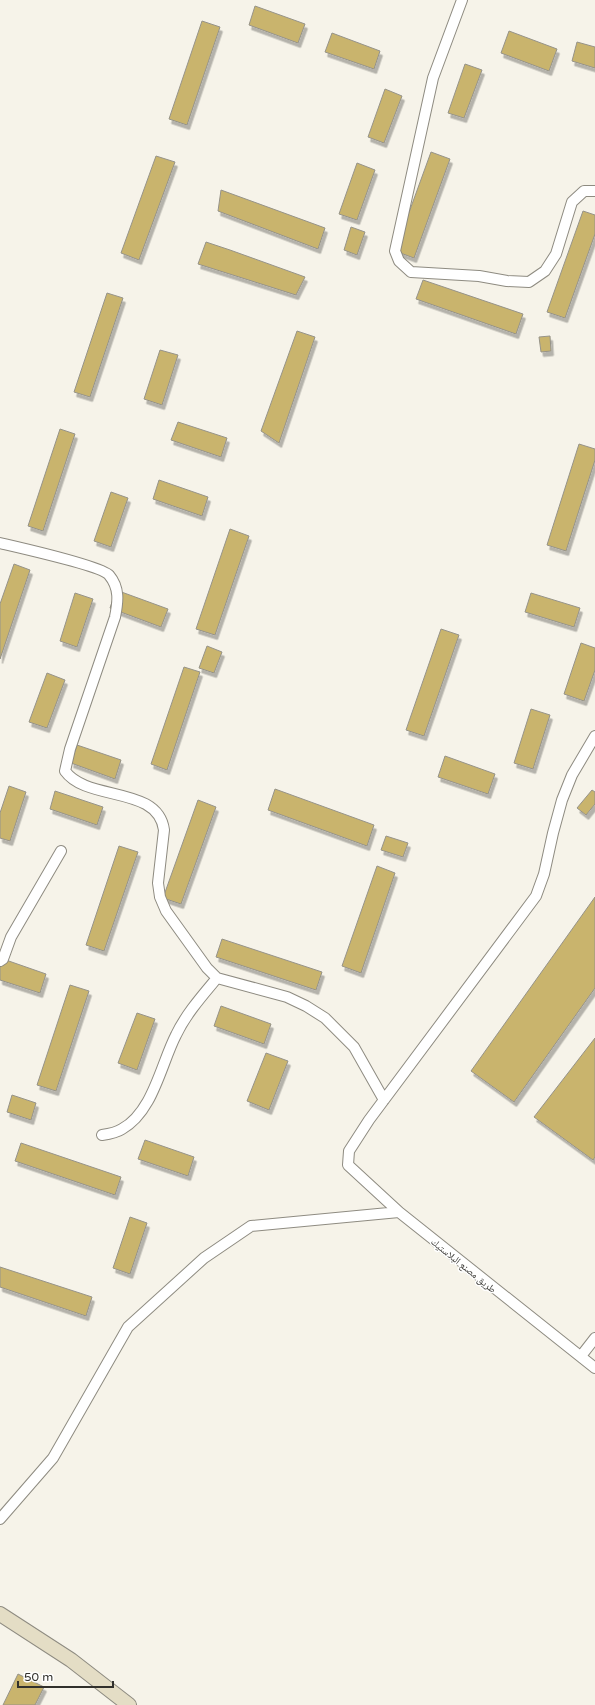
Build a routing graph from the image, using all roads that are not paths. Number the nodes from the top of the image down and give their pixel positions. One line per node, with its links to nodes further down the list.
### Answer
1 (462, 0): 2 (street)
2 (595, 191)
3 (0, 543): 7 (street)
4 (595, 736): 8 (street)
5 (61, 851): 6 (street)
6 (0, 961)
7 (217, 978): 8 (street); 9 (street)
8 (384, 1100): 10 (street, طريق مصنع البلاستيك)
9 (102, 1135)
10 (398, 1212): 12 (street, طريق مصنع البلاستيك); 14 (street)
11 (595, 1338): 12 (street)
12 (581, 1356): 13 (street, طريق مصنع البلاستيك)
13 (595, 1368)
14 (0, 1519)
15 (0, 1614): 16 (street)
16 (129, 1705)

